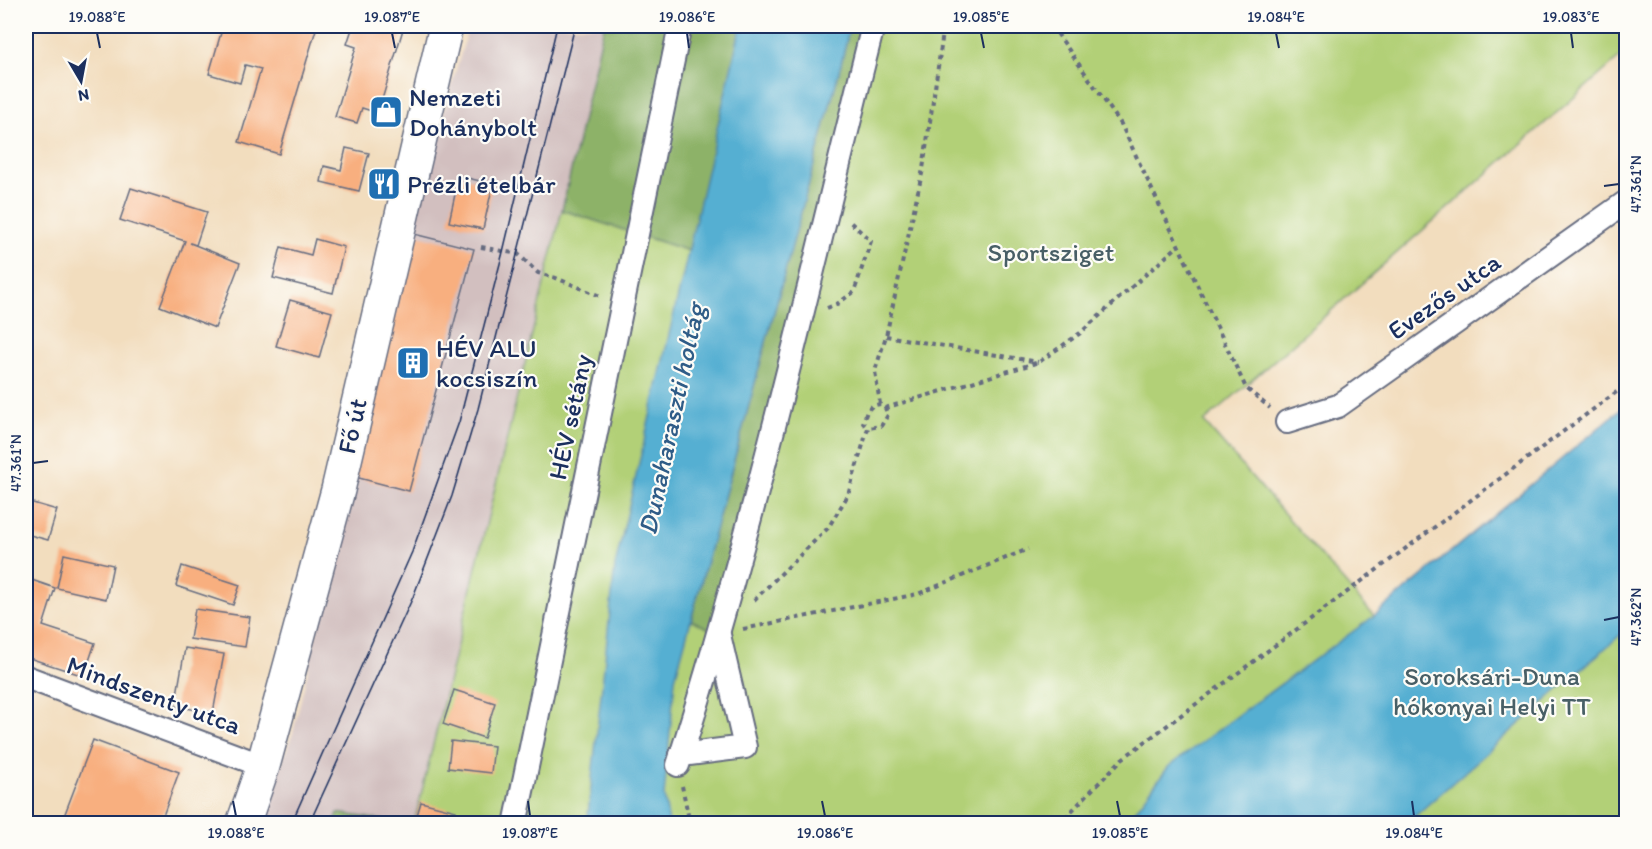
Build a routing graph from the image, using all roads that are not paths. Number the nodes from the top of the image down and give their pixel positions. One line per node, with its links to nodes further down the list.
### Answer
1 (446, 26): 8 (main road, Fő út)
2 (680, 26): 9 (street, HÉV sétány)
3 (873, 26): 6 (street)
4 (1626, 202): 5 (street, Evezős utca)
5 (1287, 422)
6 (718, 633): 6 (street)
7 (26, 677): 8 (street, Mindszenty utca)
8 (263, 766): 10 (main road, Fő út)
9 (516, 820)
10 (243, 824)

